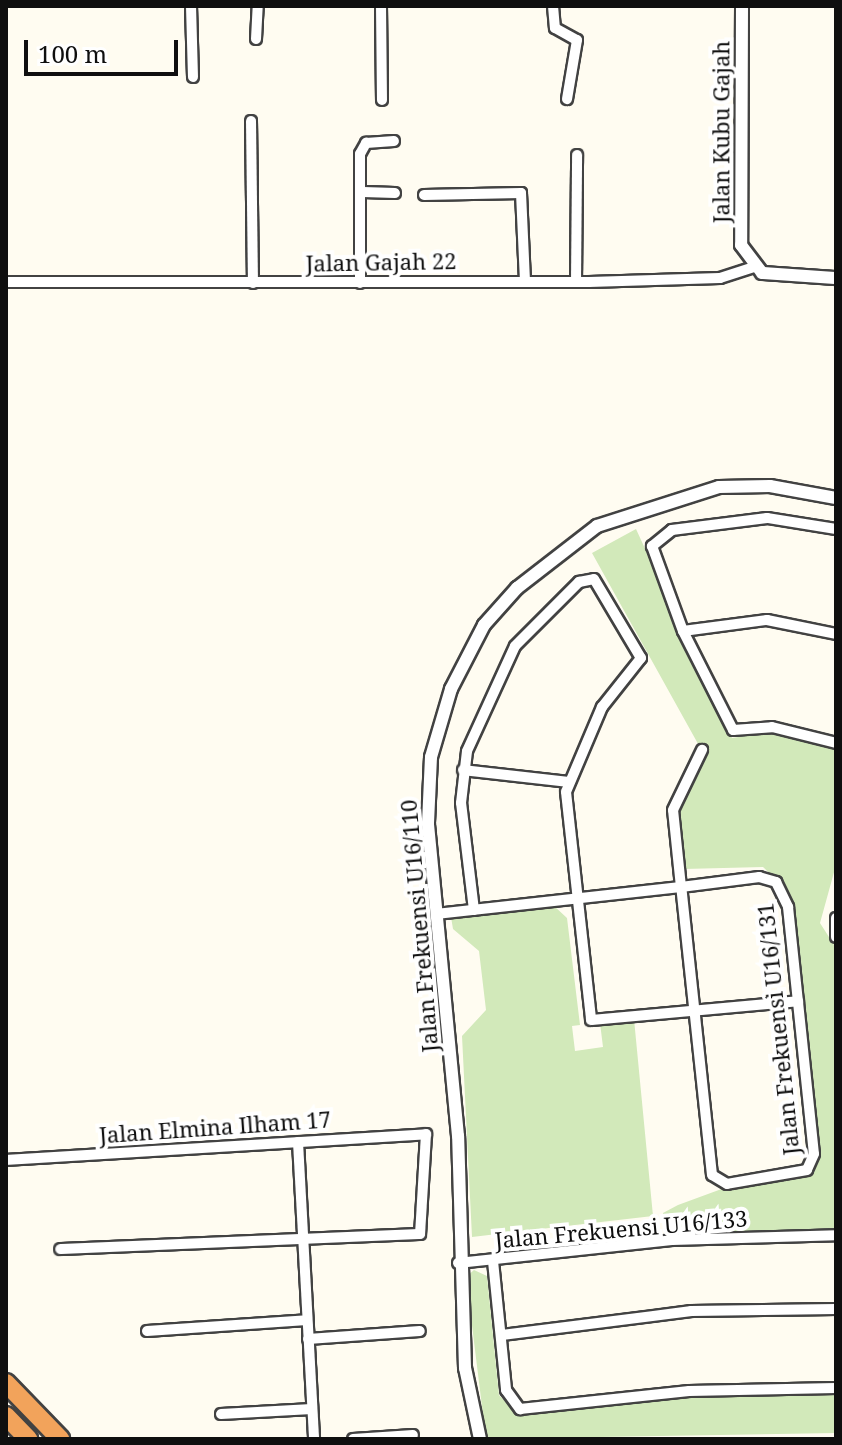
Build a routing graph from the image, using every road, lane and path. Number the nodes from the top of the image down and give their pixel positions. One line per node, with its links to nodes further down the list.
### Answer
1 (191, 6): 7 (street)
2 (258, 6): 6 (street)
3 (381, 6): 9 (street)
4 (553, 6): 8 (street)
5 (742, 6): 16 (street, Jalan Kubu Gajah)
6 (256, 39)
7 (193, 77)
8 (567, 99)
9 (382, 100)
10 (251, 121): 21 (street)
11 (394, 141): 13 (street)
12 (577, 155): 20 (street)
13 (363, 192): 14 (street); 22 (street)
14 (395, 193)
15 (424, 195): 18 (street)
16 (753, 267): 17 (street); 20 (street, Jalan Gajah 22)
17 (836, 278)
18 (525, 281): 20 (street, Jalan Gajah 22); 22 (street, Jalan Gajah 22)
19 (6, 282): 21 (street, Jalan Gajah 22)
20 (576, 282)
21 (253, 283): 22 (street, Jalan Gajah 22)
22 (360, 283)
23 (836, 498): 34 (street, Jalan Frekuensi U16/110)
24 (836, 529): 25 (street)
25 (683, 631): 26 (street); 27 (street)
26 (836, 634)
27 (836, 743)
28 (702, 750): 31 (street)
29 (463, 770): 30 (street); 30 (street); 33 (street)
30 (568, 782): 32 (street)
31 (681, 887): 32 (street, Jalan Frekuensi U16/131); 37 (street, Jalan Frekuensi U16/131); 38 (street, Jalan Frekuensi U16/131)
32 (576, 899): 33 (street, Jalan Frekuensi U16/131); 38 (street)
33 (474, 910): 34 (street, Jalan Frekuensi U16/131)
34 (436, 914): 45 (street, Jalan Frekuensi U16/110)
35 (836, 918): 36 (street)
36 (836, 937)
37 (798, 1001): 38 (street); 38 (street, Jalan Frekuensi U16/131)
38 (694, 1013)
39 (298, 1142): 40 (street, Jalan Elmina Ilham 17); 42 (street); 42 (street, Jalan Elmina Ilham 17)
40 (6, 1160)
41 (836, 1235): 44 (street, Jalan Frekuensi U16/133)
42 (303, 1237): 43 (street); 47 (street)
43 (60, 1249)
44 (493, 1261): 45 (street, Jalan Frekuensi U16/133); 50 (street)
45 (458, 1263): 62 (street, Jalan Frekuensi U16/110)
46 (836, 1309): 50 (street)
47 (307, 1320): 48 (street); 51 (street)
48 (147, 1331)
49 (420, 1331): 51 (street)
50 (502, 1335): 53 (street)
51 (308, 1339): 54 (street)
52 (6, 1383): 59 (highway)
53 (836, 1388)
54 (312, 1409): 55 (street); 60 (street)
55 (221, 1414)
56 (6, 1416): 58 (highway)
57 (413, 1435): 61 (street)
58 (28, 1439)
59 (60, 1439)
60 (314, 1439)
61 (353, 1439)
62 (480, 1439)

